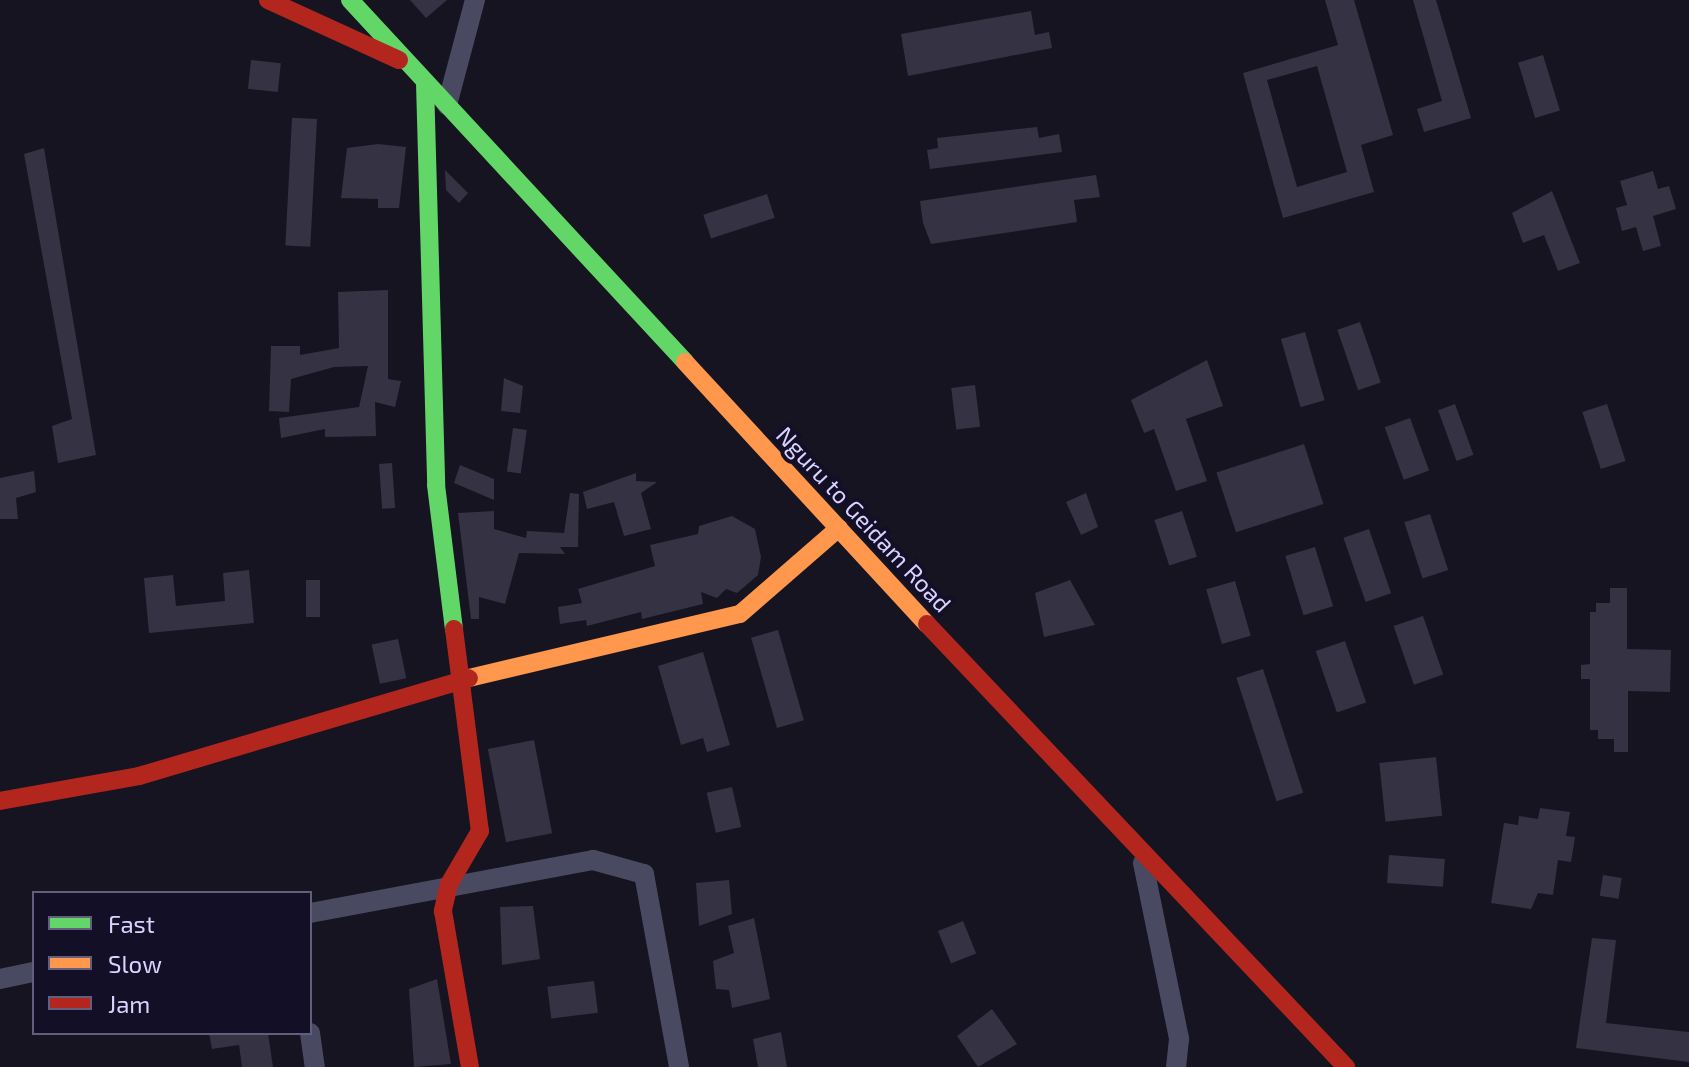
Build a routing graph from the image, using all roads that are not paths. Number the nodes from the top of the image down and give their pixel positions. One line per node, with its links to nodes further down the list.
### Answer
1 (268, 0): 4 (street)
2 (350, 0): 4 (street, Nguru to Geidam Road)
3 (475, 0): 6 (street)
4 (399, 60): 5 (street, Nguru to Geidam Road)
5 (425, 83): 6 (street, Nguru to Geidam Road); 8 (street)
6 (447, 105): 7 (street, Nguru to Geidam Road)
7 (462, 121): 8 (street); 9 (street, Nguru to Geidam Road)
8 (429, 156): 10 (street)
9 (839, 528): 10 (street); 12 (street, Nguru to Geidam Road)
10 (462, 680): 11 (street); 13 (street)
11 (0, 801)
12 (1141, 856): 21 (street); 22 (street, Nguru to Geidam Road)
13 (449, 884): 14 (street); 19 (street); 20 (street)
14 (312, 913)
15 (32, 972): 16 (street)
16 (0, 979)
17 (310, 1035): 18 (street)
18 (315, 1067)
19 (470, 1067)
20 (679, 1067)
21 (1176, 1067)
22 (1346, 1067)

